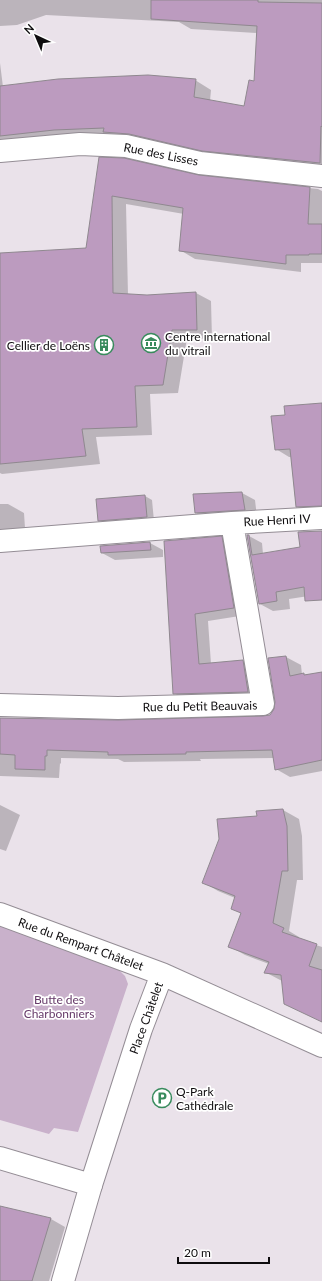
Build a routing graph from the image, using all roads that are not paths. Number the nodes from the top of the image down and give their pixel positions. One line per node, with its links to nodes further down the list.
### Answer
1 (0, 151): 2 (street, Rue des Lisses)
2 (322, 176)
3 (322, 518): 4 (street, Rue Henri IV)
4 (232, 522): 5 (street, Rue Henri IV); 6 (street, Rue du Petit Beauvais)
5 (0, 541)
6 (0, 705)
7 (0, 914): 8 (street, Rue du Rempart Châtelet)
8 (162, 974): 9 (street, Place Châtelet); 11 (street, Place Châtelet)
9 (322, 1046)
10 (0, 1158): 11 (street)
11 (91, 1184): 12 (street, Place Châtelet)
12 (63, 1281)

